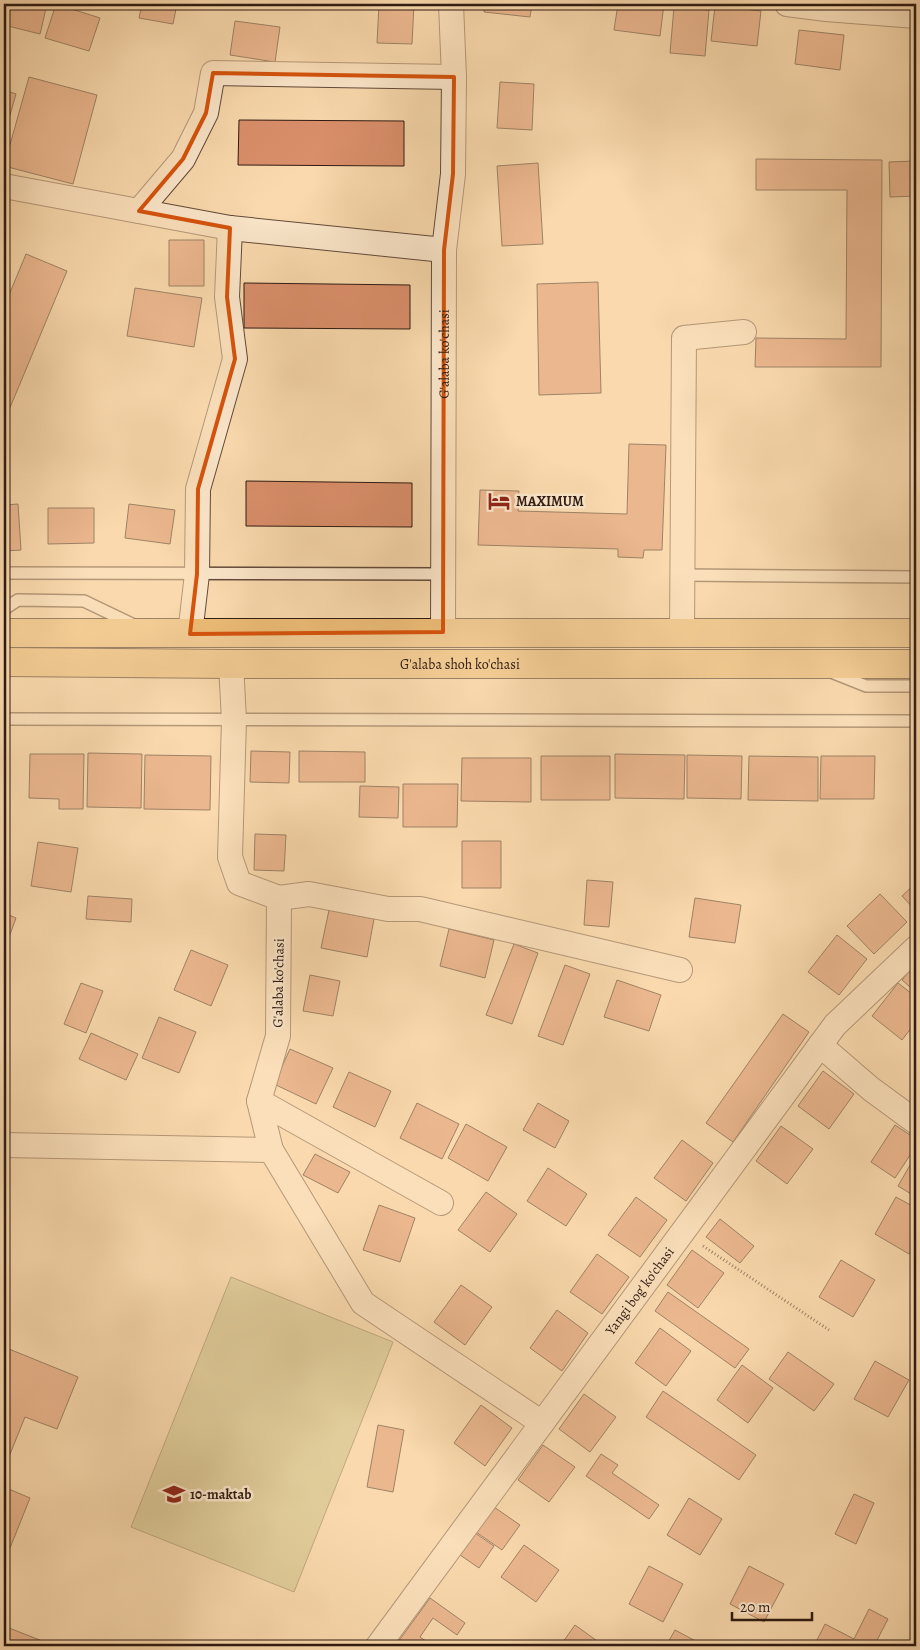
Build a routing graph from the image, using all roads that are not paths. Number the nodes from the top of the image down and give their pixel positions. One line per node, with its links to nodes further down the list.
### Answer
1 (451, 4): 4 (street, G'alaba ko'chasi)
2 (787, 4): 3 (street)
3 (916, 16)
4 (454, 77): 6 (street); 8 (street, G'alaba ko'chasi)
5 (4, 186): 6 (street)
6 (139, 211): 7 (street)
7 (230, 228): 8 (street); 11 (street)
8 (444, 250): 12 (street, G'alaba ko'chasi)
9 (744, 332): 13 (street)
10 (4, 573): 11 (lane)
11 (198, 574): 12 (lane); 21 (street)
12 (443, 574): 16 (street, G'alaba ko'chasi)
13 (682, 575): 14 (lane); 17 (street)
14 (916, 577)
15 (4, 609): 20 (lane)
16 (443, 632): 17 (main road); 21 (main road)
17 (682, 632): 19 (main road)
18 (4, 633): 20 (main road)
19 (916, 633)
20 (153, 634): 21 (main road)
21 (190, 634)
22 (4, 662): 23 (main road, G'alaba shoh ko'chasi)
23 (232, 664): 24 (main road, G'alaba shoh ko'chasi); 28 (street)
24 (808, 664): 25 (main road, G'alaba shoh ko'chasi); 26 (lane)
25 (916, 664)
26 (916, 686)
27 (4, 719): 28 (lane)
28 (234, 720): 29 (lane); 30 (street)
29 (916, 721)
30 (279, 898): 32 (street); 34 (street, G'alaba ko'chasi)
31 (916, 948): 33 (street, Yangi bog' ko'chasi)
32 (680, 970)
33 (820, 1045): 35 (street); 39 (street, Yangi bog' ko'chasi)
34 (259, 1101): 37 (street); 38 (street)
35 (916, 1122)
36 (4, 1145): 37 (street)
37 (271, 1150): 39 (street)
38 (441, 1203)
39 (542, 1423): 40 (street, Yangi bog' ko'chasi)
40 (378, 1646)

